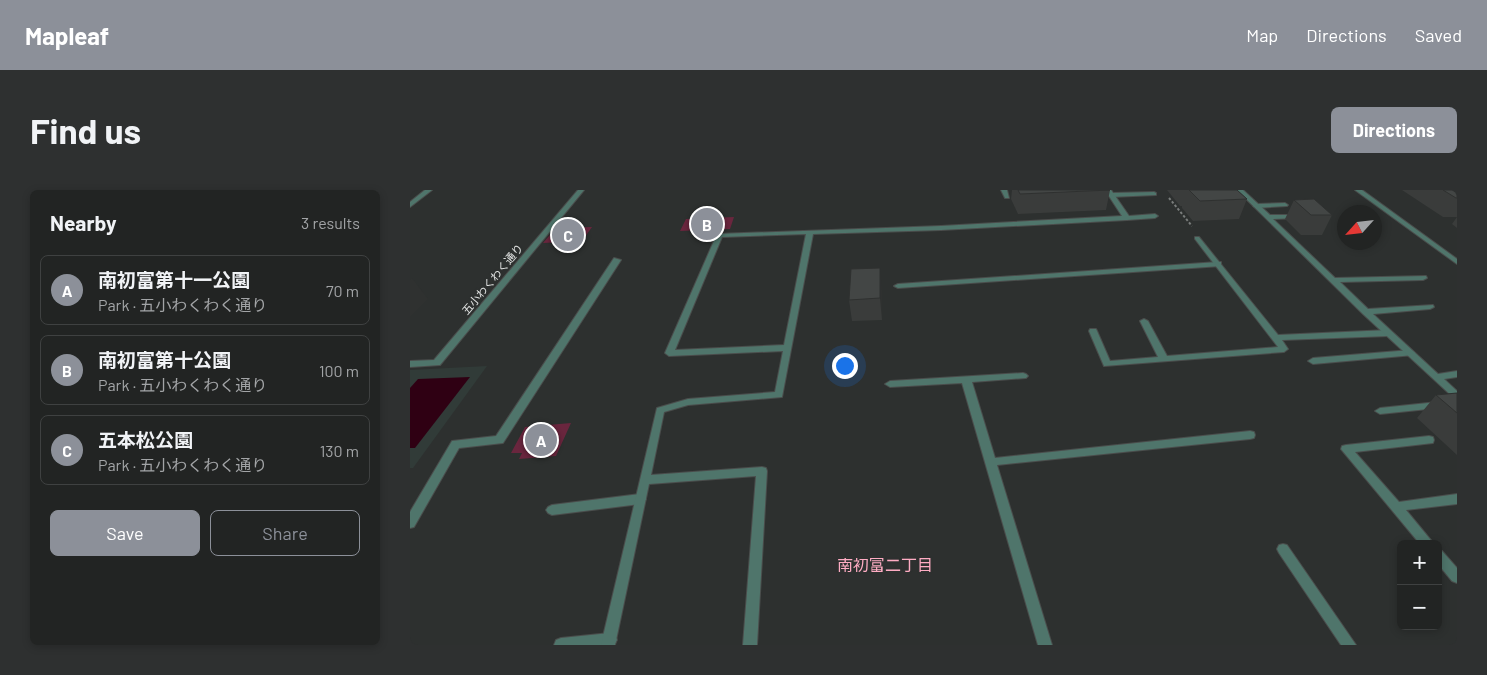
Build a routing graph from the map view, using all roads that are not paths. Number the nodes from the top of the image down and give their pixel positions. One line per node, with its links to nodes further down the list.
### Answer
1 (429, 190): 9 (street)
2 (581, 190): 34 (street, 五小わくわく通り)
3 (1004, 190): 8 (street)
4 (1240, 190): 11 (street)
5 (1358, 190): 19 (street)
6 (1109, 193): 7 (street); 15 (street)
7 (1154, 194)
8 (1007, 197)
9 (410, 205)
10 (1286, 205): 11 (street)
11 (1256, 206): 14 (street)
12 (1155, 216): 15 (street)
13 (1305, 216): 14 (street)
14 (1268, 217): 22 (street)
15 (1126, 218): 16 (street)
16 (810, 232): 30 (street); 30 (street)
17 (1197, 238): 20 (street)
18 (618, 260): 51 (street)
19 (1457, 262)
20 (1218, 264): 23 (street); 29 (street)
21 (1423, 278): 22 (street)
22 (1333, 280): 25 (street)
23 (898, 286)
24 (1430, 307): 25 (street)
25 (1366, 312): 28 (street)
26 (1144, 321): 32 (street)
27 (1093, 330): 32 (street)
28 (1389, 333): 29 (street); 31 (street)
29 (1276, 338): 32 (street)
30 (788, 348): 46 (street)
31 (1411, 353): 33 (street); 37 (street)
32 (1164, 359)
33 (1313, 361)
34 (410, 364)
35 (1457, 374): 37 (street)
36 (1023, 376): 38 (street)
37 (1436, 377): 40 (street)
38 (966, 379): 39 (street); 45 (street)
39 (890, 384)
40 (1457, 396)
41 (1457, 404): 42 (street)
42 (1380, 411)
43 (1250, 435): 45 (street)
44 (1429, 440): 49 (street)
45 (991, 462): 59 (street)
46 (644, 480): 47 (street); 58 (street)
47 (640, 499): 50 (street); 56 (street)
48 (1457, 499): 49 (street)
49 (1396, 506): 52 (street)
50 (552, 510)
51 (410, 522)
52 (1425, 540)
53 (1283, 548): 60 (street)
54 (1442, 560): 55 (street)
55 (1457, 577)
56 (609, 642): 57 (street)
57 (561, 645)
58 (750, 645)
59 (1045, 645)
60 (1349, 645)

